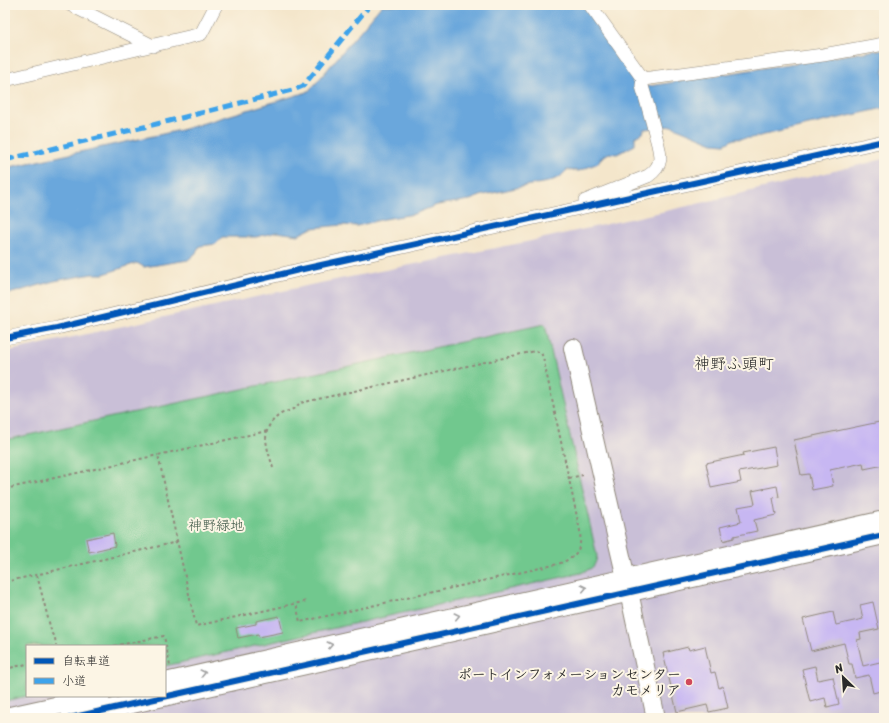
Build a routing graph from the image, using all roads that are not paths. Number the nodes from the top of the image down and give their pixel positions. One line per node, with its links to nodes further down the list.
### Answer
1 (71, 5): 5 (street)
2 (216, 5): 5 (street)
3 (590, 5): 7 (street)
4 (884, 44): 7 (street)
5 (153, 46): 6 (street)
6 (5, 80)
7 (642, 82): 9 (street)
8 (884, 141): 9 (street)
9 (558, 213): 10 (street)
10 (5, 338)
11 (573, 348): 14 (street)
12 (884, 520): 14 (street)
13 (884, 536): 14 (street)
14 (628, 585): 15 (street, one-way to 14); 16 (street); 21 (street)
15 (168, 674)
16 (166, 695)
17 (97, 697): 19 (street)
18 (158, 697): 20 (street)
19 (5, 718)
20 (70, 718)
21 (656, 718)

